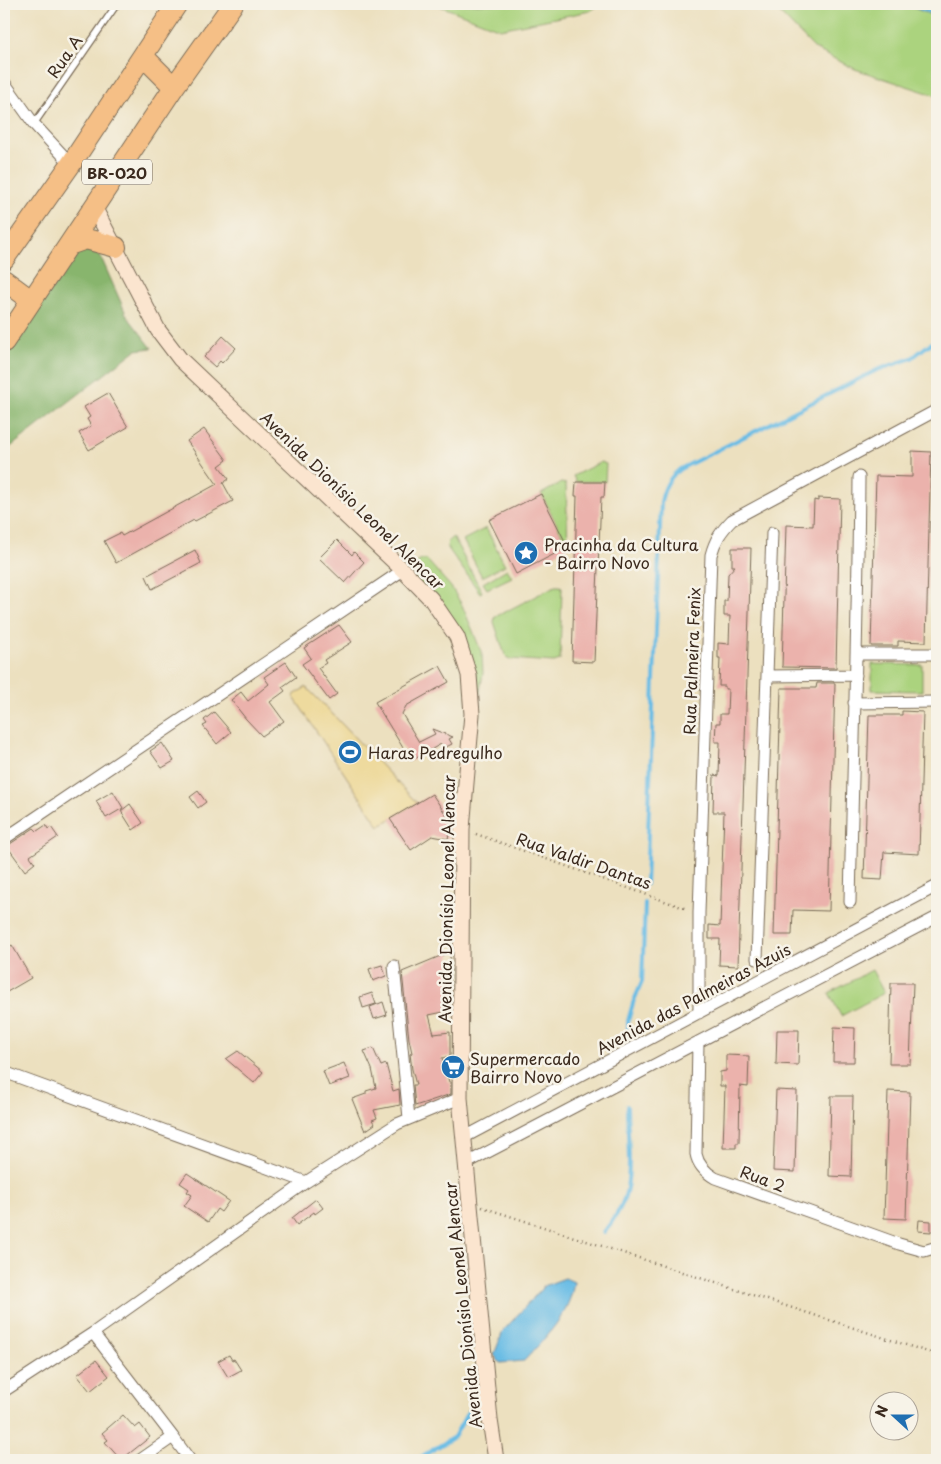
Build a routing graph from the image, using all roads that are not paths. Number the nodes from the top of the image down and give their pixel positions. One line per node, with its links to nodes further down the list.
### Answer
1 (117, 4): 7 (lane, Rua A)
2 (177, 4): 4 (highway, BR-020)
3 (233, 4): 6 (highway, BR-020)
4 (143, 56): 6 (highway); 8 (highway, BR-020)
5 (4, 82): 7 (street)
6 (174, 87): 9 (highway, BR-020)
7 (34, 124): 8 (street)
8 (71, 164): 12 (highway, BR-020)
9 (94, 207): 10 (highway, BR-020); 11 (street, Avenida Dionísio Leonel Alencar)
10 (69, 245): 11 (highway); 14 (highway, BR-020)
11 (116, 247): 19 (street, Avenida Dionísio Leonel Alencar)
12 (4, 259)
13 (4, 280): 14 (highway)
14 (31, 300): 15 (highway, BR-020)
15 (4, 342)
16 (937, 410): 32 (street, Rua Palmeira Fenix)
17 (859, 477): 20 (street)
18 (772, 533): 23 (street)
19 (403, 570): 26 (street); 35 (street, Avenida Dionísio Leonel Alencar)
20 (857, 654): 21 (street); 22 (street)
21 (937, 654)
22 (856, 675): 23 (street); 25 (street)
23 (768, 676): 30 (street)
24 (937, 702): 25 (street)
25 (854, 703): 28 (street)
26 (4, 839)
27 (937, 886): 32 (street, Avenida das Palmeiras Azuis)
28 (850, 902)
29 (937, 918): 33 (street)
30 (757, 960)
31 (394, 966): 36 (street)
32 (699, 1013): 37 (street, Avenida das Palmeiras Azuis)
33 (698, 1042): 38 (street); 40 (street, Rua 2)
34 (4, 1072): 39 (street)
35 (460, 1098): 36 (street); 37 (street, Avenida Dionísio Leonel Alencar)
36 (409, 1118): 39 (street)
37 (463, 1138): 38 (street, Avenida Dionísio Leonel Alencar)
38 (465, 1164): 46 (street, Avenida Dionísio Leonel Alencar)
39 (306, 1182): 41 (street)
40 (937, 1247)
41 (93, 1333): 42 (street); 43 (street)
42 (4, 1391)
43 (173, 1437): 44 (street); 45 (street)
44 (140, 1460)
45 (190, 1460)
46 (496, 1460)

